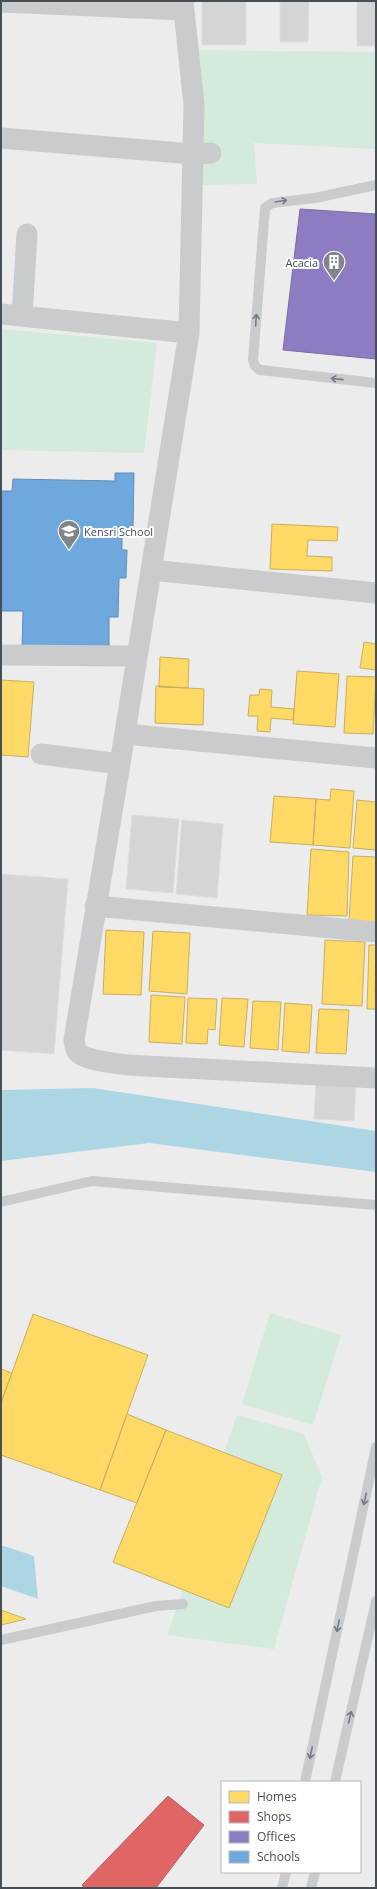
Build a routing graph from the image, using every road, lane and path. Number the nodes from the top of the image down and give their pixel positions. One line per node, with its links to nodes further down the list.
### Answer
1 (1, 2): 2 (street)
2 (183, 5): 4 (street)
3 (1, 138): 4 (street)
4 (202, 153): 9 (street)
5 (376, 185): 10 (lane, one-way to 5)
6 (27, 234): 8 (street)
7 (1, 314): 8 (street)
8 (22, 316): 9 (street)
9 (189, 333): 11 (street)
10 (376, 383)
11 (150, 570): 12 (street); 14 (street)
12 (376, 593)
13 (1, 654): 14 (street)
14 (137, 656): 15 (street)
15 (125, 734): 17 (street); 18 (street)
16 (41, 754): 18 (street)
17 (376, 758)
18 (120, 764): 19 (street)
19 (95, 906): 20 (street); 21 (street)
20 (376, 932)
21 (376, 1078)
22 (1, 1202): 23 (lane)
23 (376, 1205)
24 (376, 1447): 28 (lane, one-way to 28)
25 (376, 1601): 29 (lane, one-way to 25)
26 (183, 1604): 27 (lane)
27 (1, 1640)
28 (305, 1781)
29 (335, 1781)
30 (286, 1873): 32 (lane)
31 (315, 1873): 33 (lane)
32 (282, 1888)
33 (311, 1888)

